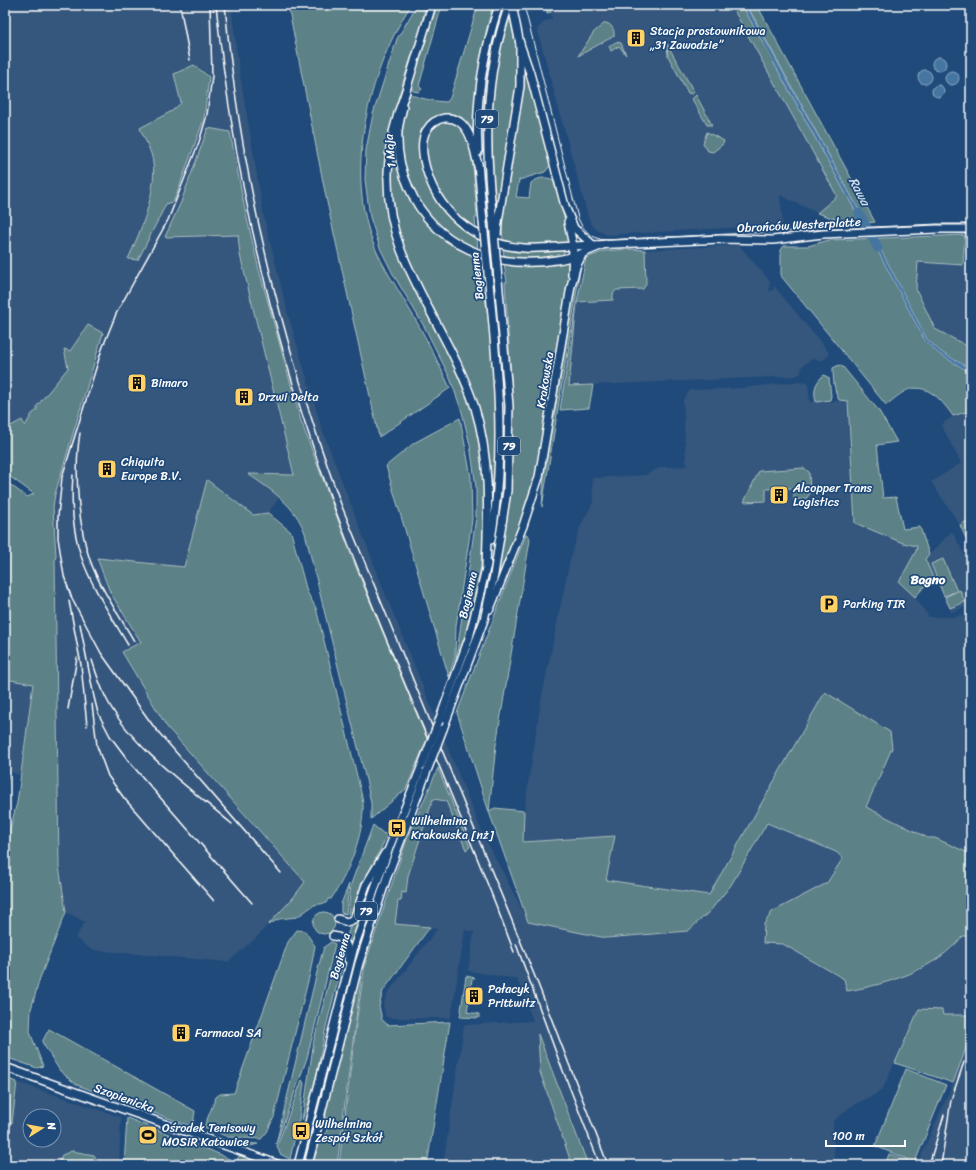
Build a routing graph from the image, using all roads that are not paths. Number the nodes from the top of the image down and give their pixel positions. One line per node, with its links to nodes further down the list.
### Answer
1 (432, 5): 6 (main road, 1 Maja)
2 (499, 5): 7 (main road, Bagienna / 79)
3 (509, 5): 9 (main road, 79)
4 (512, 5): 5 (main road)
5 (520, 44): 8 (main road); 9 (main road)
6 (406, 91): 15 (main road, 1 Maja); 18 (main road)
7 (478, 166): 13 (main road, Obrońców Westerplatte); 18 (main road, Bagienna / 79, bridge)
8 (565, 206): 11 (main road); 13 (main road, Krakowska)
9 (496, 222): 15 (main road, Bagienna, bridge)
10 (971, 230): 12 (main road, Obrońców Westerplatte)
11 (592, 244): 12 (main road, Obrońców Westerplatte); 13 (main road, Obrońców Westerplatte)
12 (605, 244): 14 (main road, Obrońców Westerplatte)
13 (573, 246): 16 (main road, Krakowska)
14 (583, 253): 16 (main road, Obrońców Westerplatte); 17 (main road, Krakowska)
15 (492, 256): 16 (main road, Obrońców Westerplatte); 19 (main road, Bagienna / 79, bridge)
16 (572, 257): 17 (main road, Krakowska)
17 (571, 286): 19 (main road, Krakowska)
18 (486, 567): 20 (main road, Bagienna / 79, bridge)
19 (484, 620): 20 (main road, Bagienna / 79, bridge)
20 (425, 768): 21 (main road, Bagienna / 79); 28 (main road, Bagienna / 79)
21 (389, 848): 22 (main road); 24 (main road, Bagienna / 79)
22 (338, 919)
23 (333, 936): 24 (main road)
24 (346, 975): 27 (main road, Bagienna / 79)
25 (5, 1067): 26 (main road, Szopienicka)
26 (279, 1165)
27 (298, 1165)
28 (308, 1165)

